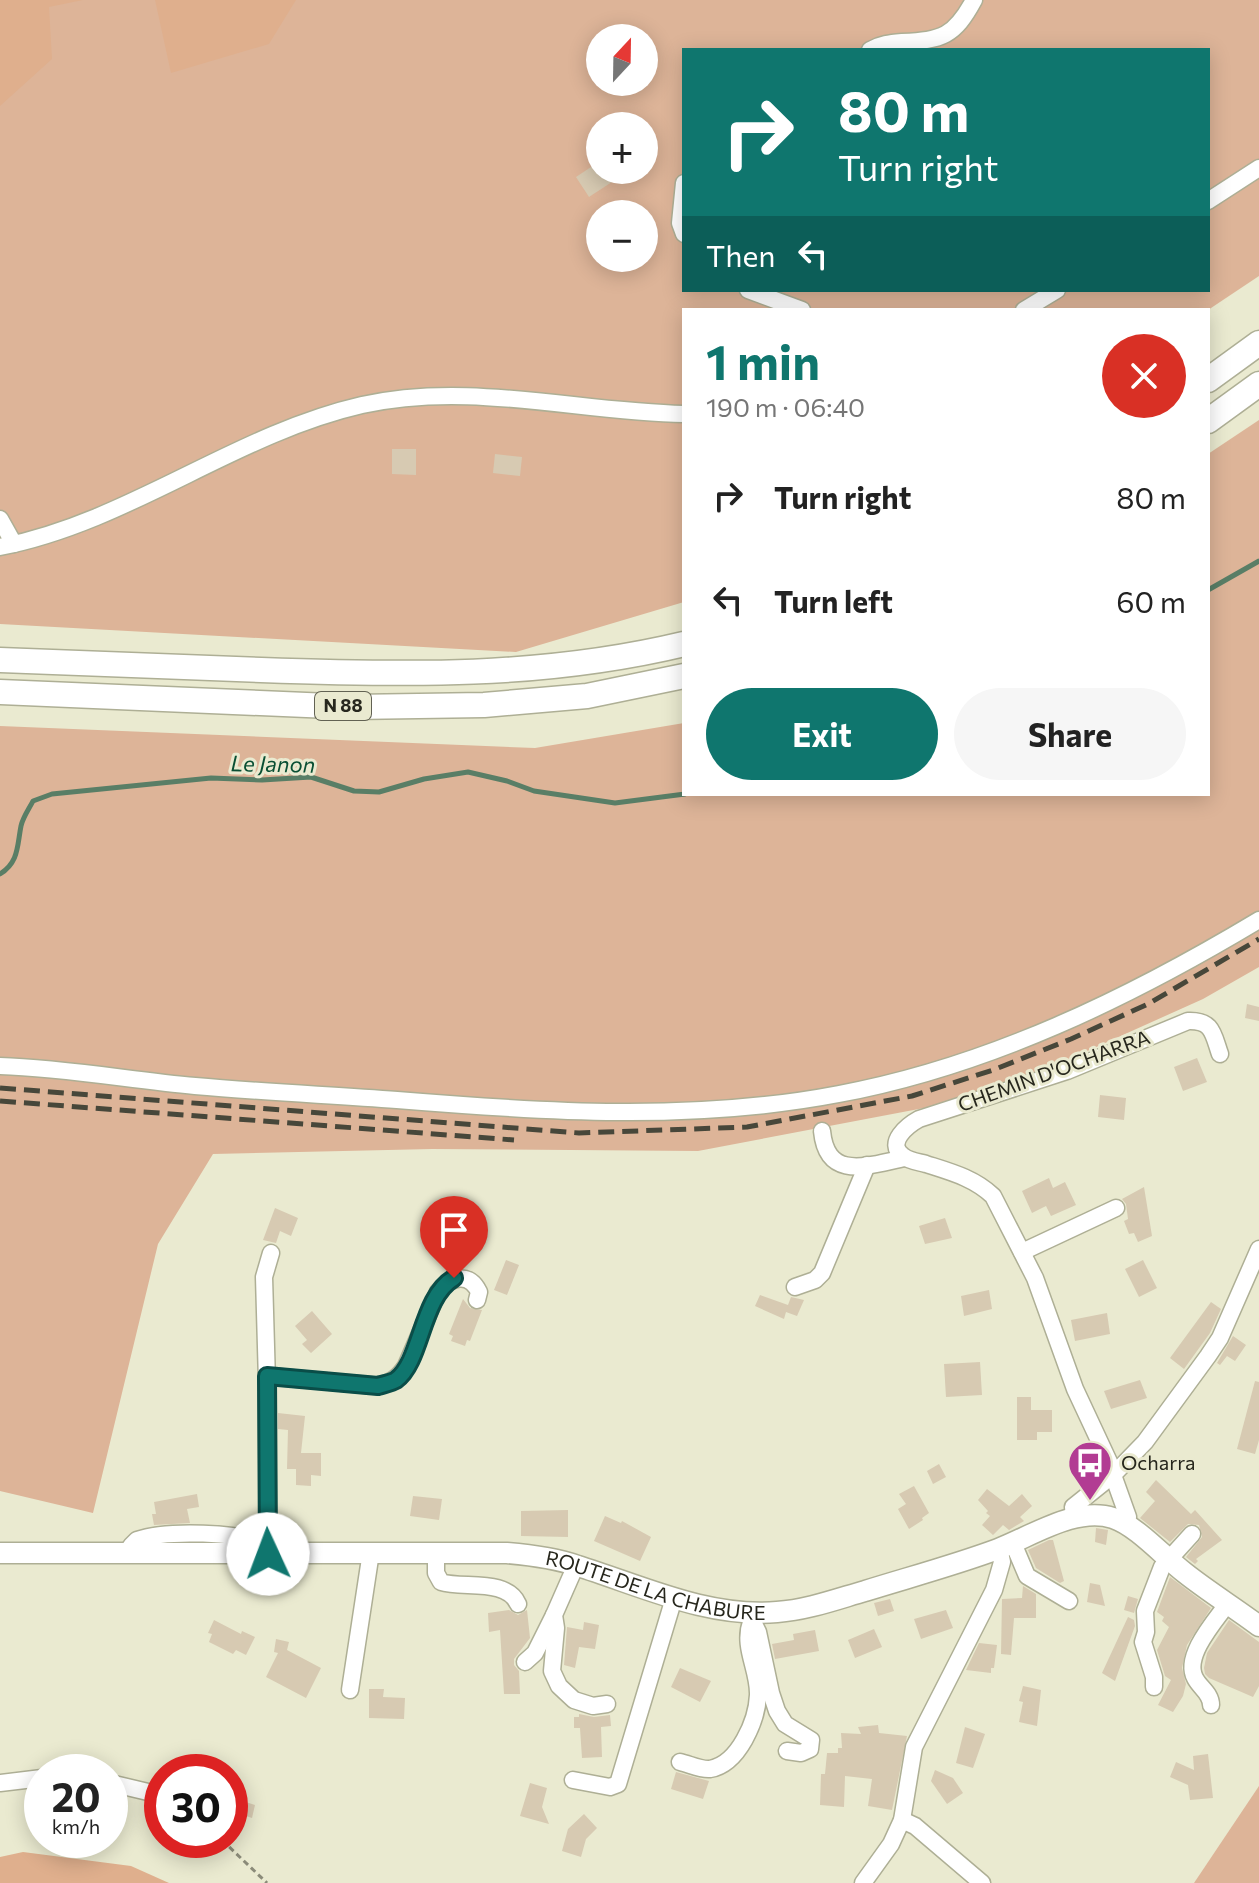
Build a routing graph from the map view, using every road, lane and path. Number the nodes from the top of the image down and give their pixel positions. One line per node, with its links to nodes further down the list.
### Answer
1 (974, 0): 2 (street)
2 (873, 48)
3 (1259, 168): 4 (street)
4 (1210, 200)
5 (682, 203): 6 (street)
6 (682, 228)
7 (753, 292): 9 (street)
8 (1054, 292): 10 (street)
9 (797, 308)
10 (1027, 308)
11 (1259, 343): 12 (highway)
12 (1210, 379)
13 (1259, 384): 16 (highway)
14 (1259, 397): 17 (street)
15 (682, 414): 19 (street)
16 (1210, 420)
17 (1210, 427)
18 (0, 519): 19 (street)
19 (7, 545)
20 (682, 644): 21 (highway, N 88)
21 (0, 660)
22 (682, 676): 23 (highway, N 88)
23 (0, 692)
24 (1259, 920): 26 (street)
25 (1220, 1054): 28 (street, CHEMIN D'OCHARRA)
26 (0, 1066)
27 (822, 1131): 29 (street)
28 (905, 1158): 29 (street); 32 (street)
29 (867, 1165): 34 (street)
30 (1116, 1208): 32 (street)
31 (1259, 1249): 37 (street)
32 (1022, 1252): 37 (street)
33 (271, 1253): 36 (street)
34 (795, 1287)
35 (477, 1300): 36 (street)
36 (267, 1376): 42 (street)
37 (1113, 1475): 38 (street); 39 (street)
38 (1074, 1518): 39 (main road, ROUTE DE LA CHABURE); 41 (main road, ROUTE DE LA CHABURE)
39 (1126, 1524): 46 (main road, ROUTE DE LA CHABURE)
40 (1192, 1534): 46 (street)
41 (1006, 1546): 49 (street); 53 (main road, ROUTE DE LA CHABURE); 65 (street)
42 (268, 1550): 43 (main road, ROUTE DE LA CHABURE); 44 (main road, ROUTE DE LA CHABURE)
43 (371, 1552): 45 (main road, ROUTE DE LA CHABURE); 57 (street)
44 (0, 1553)
45 (436, 1553): 47 (main road, ROUTE DE LA CHABURE); 51 (street)
46 (1168, 1559): 50 (main road, ROUTE DE LA CHABURE); 56 (street)
47 (576, 1565): 48 (main road, ROUTE DE LA CHABURE); 52 (street)
48 (674, 1598): 53 (main road, ROUTE DE LA CHABURE); 63 (street)
49 (1069, 1601)
50 (1228, 1603): 54 (main road, ROUTE DE LA CHABURE); 59 (street)
51 (518, 1604)
52 (554, 1615): 55 (street); 58 (street)
53 (751, 1617): 60 (street); 61 (street)
54 (1259, 1626)
55 (525, 1662)
56 (1154, 1687)
57 (350, 1690)
58 (607, 1704)
59 (1211, 1705)
60 (787, 1751)
61 (680, 1762)
62 (24, 1780): 64 (street)
63 (573, 1780)
64 (0, 1783)
65 (902, 1820): 68 (street); 69 (street)
66 (241, 1858): 67 (path)
67 (267, 1883)
68 (863, 1883)
69 (982, 1883)

